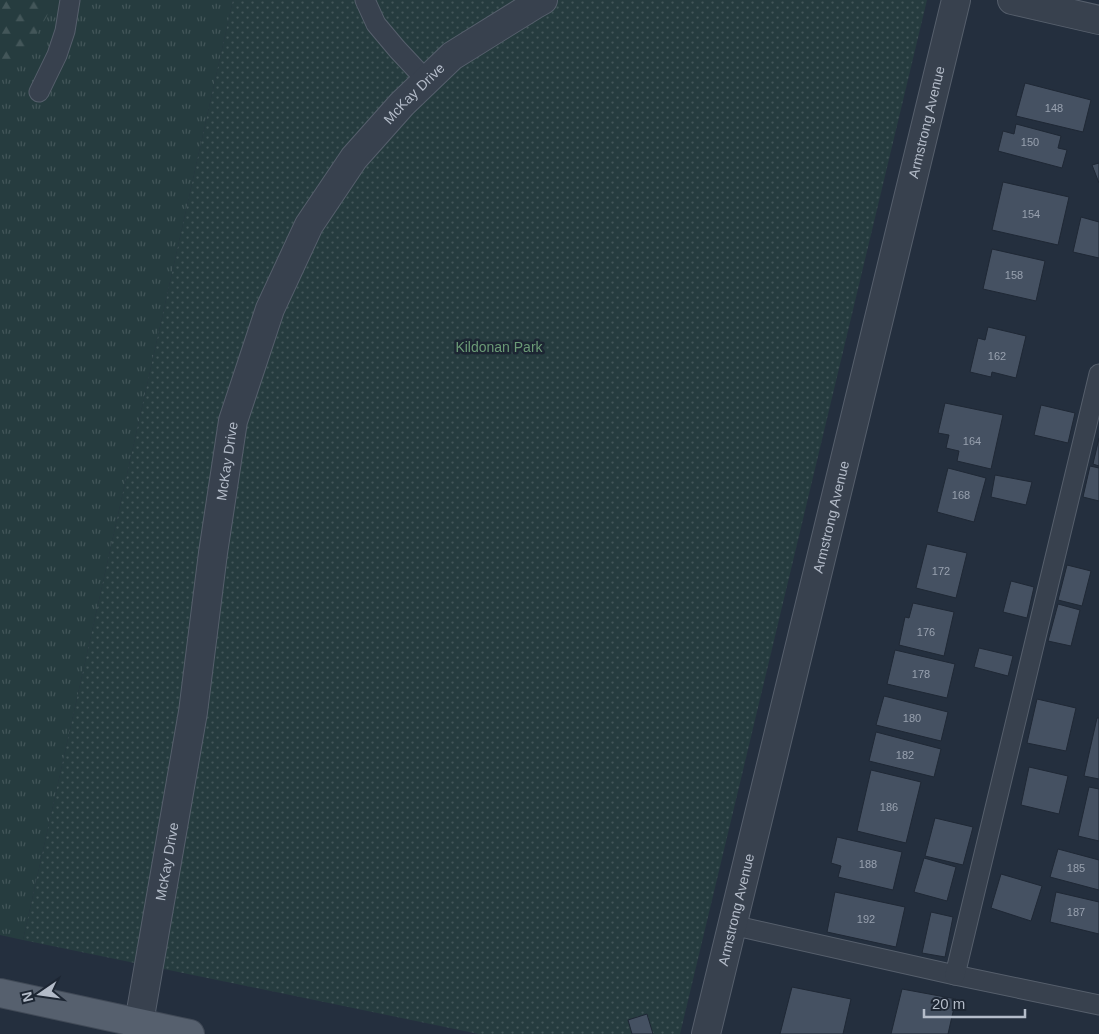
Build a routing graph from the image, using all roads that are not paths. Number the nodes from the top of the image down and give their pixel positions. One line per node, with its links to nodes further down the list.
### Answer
1 (70, 0): 8 (lane)
2 (365, 0): 7 (lane)
3 (543, 0): 7 (street, McKay Drive)
4 (956, 0): 10 (street, Armstrong Avenue)
5 (1012, 0): 6 (street)
6 (1099, 20)
7 (426, 80): 14 (street, McKay Drive)
8 (39, 92)
9 (1099, 374): 11 (lane)
10 (732, 925): 11 (lane); 16 (street, Armstrong Avenue)
11 (955, 975): 13 (lane)
12 (0, 993): 14 (main road)
13 (1099, 1005)
14 (138, 1028): 15 (main road)
15 (190, 1034)
16 (706, 1034)

